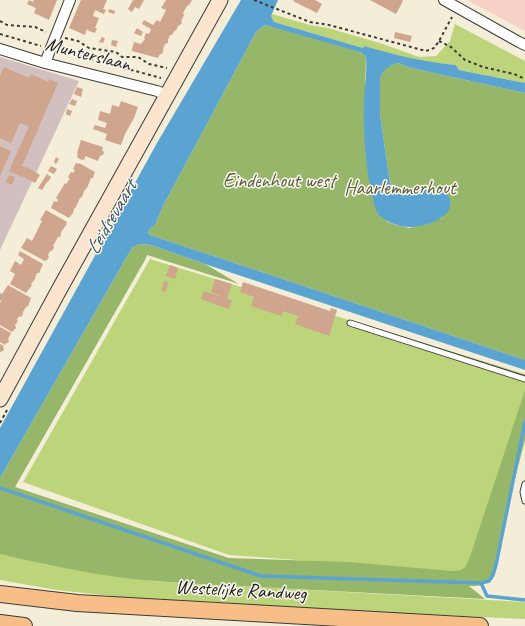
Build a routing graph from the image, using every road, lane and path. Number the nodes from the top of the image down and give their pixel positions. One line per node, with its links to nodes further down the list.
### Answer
1 (70, 0): 8 (street)
2 (220, 0): 17 (main road)
3 (254, 0): 9 (path)
4 (444, 0): 5 (street)
5 (457, 8): 9 (path); 10 (street)
6 (0, 21): 8 (path)
7 (0, 34): 12 (path, Munterslaan)
8 (56, 36): 12 (street); 14 (path)
9 (439, 41): 16 (path)
10 (522, 44)
11 (0, 49): 13 (street, Munterslaan)
12 (51, 49): 13 (street); 15 (path, Munterslaan)
13 (45, 63): 17 (street, Munterslaan)
14 (168, 68)
15 (161, 79)
16 (525, 79)
17 (167, 95): 20 (main road)
18 (350, 323): 19 (lane)
19 (525, 379)
20 (0, 399)
21 (525, 484): 22 (lane)
22 (525, 501)
23 (0, 594): 26 (main road, Westelijke Randweg)
24 (0, 623): 25 (main road)
25 (24, 626)
26 (480, 626)

